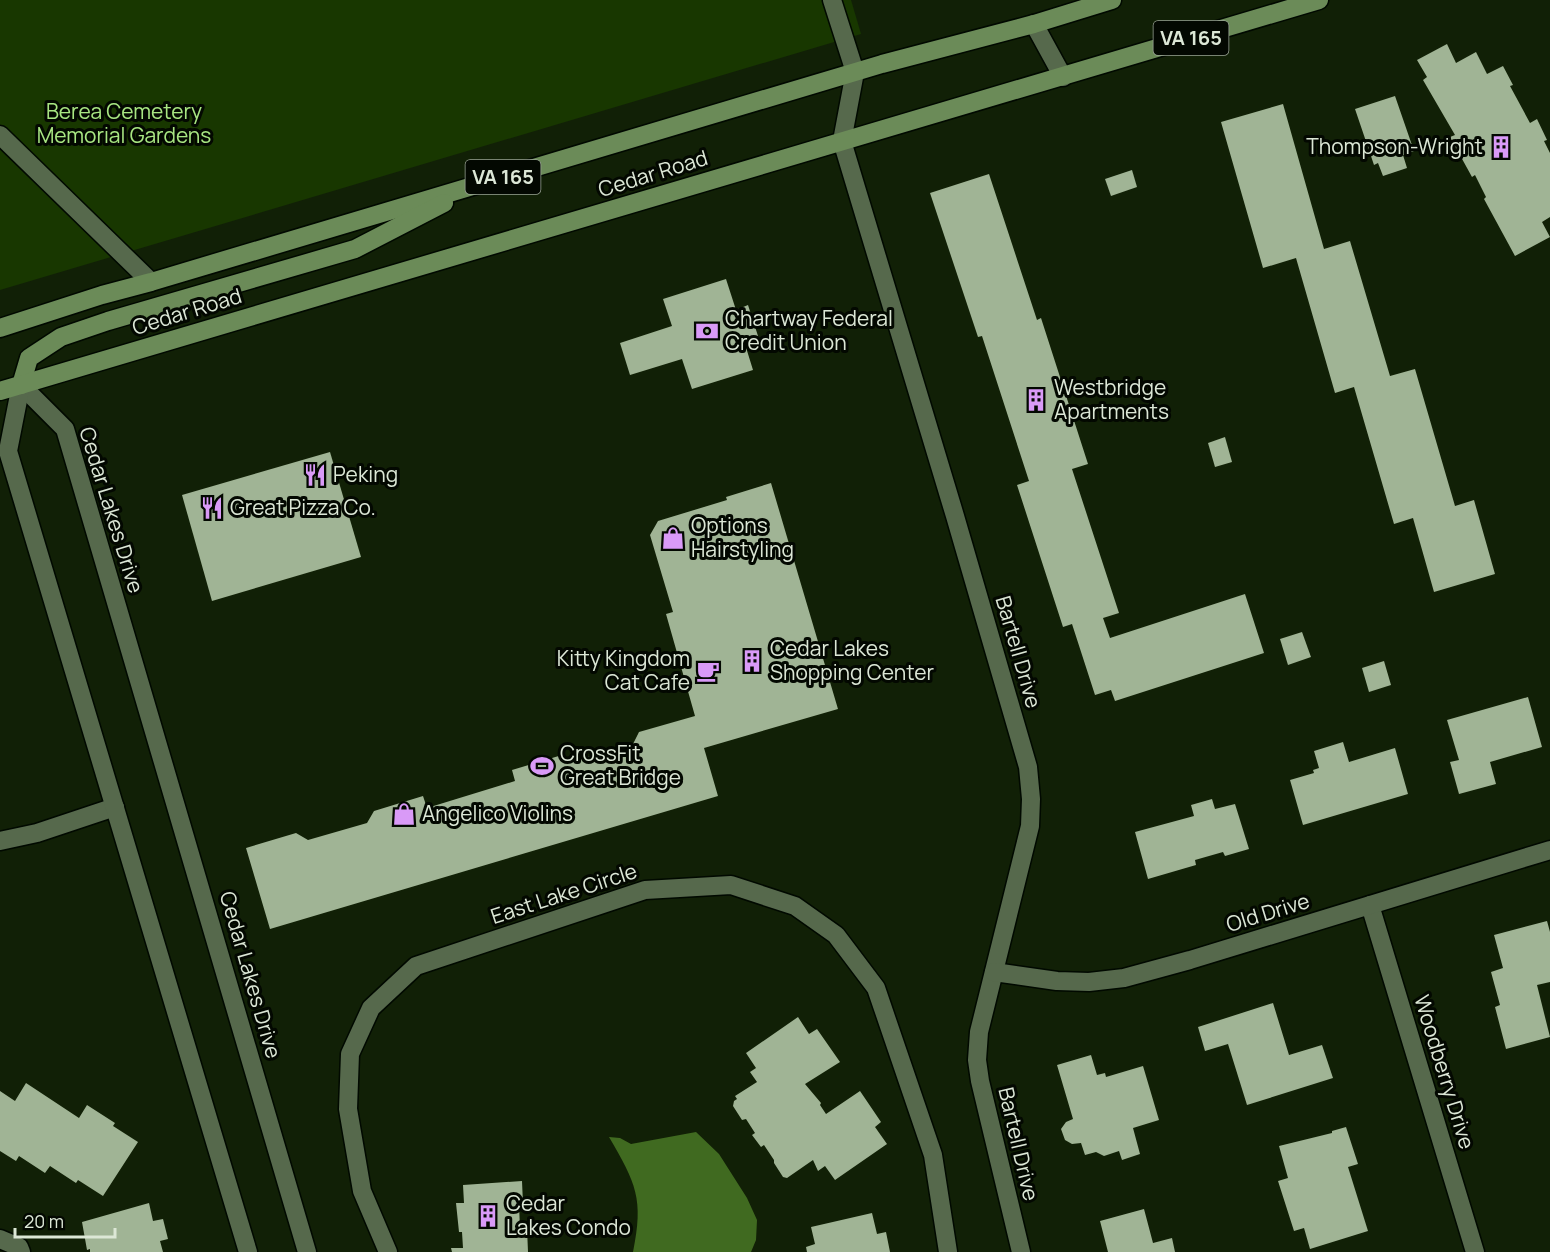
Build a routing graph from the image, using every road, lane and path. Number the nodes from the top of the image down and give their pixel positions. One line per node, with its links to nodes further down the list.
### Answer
1 (832, 0): 5 (street)
2 (1112, 0): 4 (main road, Cedar Road / VA 165)
3 (1319, 0): 6 (main road, Cedar Road / VA 165)
4 (1034, 24): 5 (main road, Cedar Road / VA 165); 6 (street)
5 (855, 72): 8 (street, Bartell Drive); 9 (main road, Cedar Road / VA 165)
6 (1063, 77): 8 (main road, Cedar Road / VA 165)
7 (0, 135): 10 (street)
8 (842, 141): 13 (main road, Cedar Road / VA 165); 19 (street, Bartell Drive)
9 (483, 183): 10 (main road, Cedar Road / VA 165); 13 (main road)
10 (151, 282): 11 (main road, Cedar Road / VA 165)
11 (0, 328)
12 (0, 379): 13 (main road)
13 (21, 385): 14 (main road, Cedar Road / VA 165); 15 (street); 23 (street, Cedar Lakes Drive)
14 (0, 391)
15 (115, 807): 16 (street); 22 (street)
16 (0, 841)
17 (1550, 850): 18 (street, Old Drive)
18 (1370, 905): 19 (street, Old Drive); 27 (street, Woodberry Drive)
19 (994, 972): 26 (street, Bartell Drive)
20 (0, 1239): 21 (street)
21 (21, 1252)
22 (248, 1252)
23 (307, 1252)
24 (388, 1252): 25 (street, East Lake Circle)
25 (948, 1252)
26 (1021, 1252)
27 (1475, 1252)

